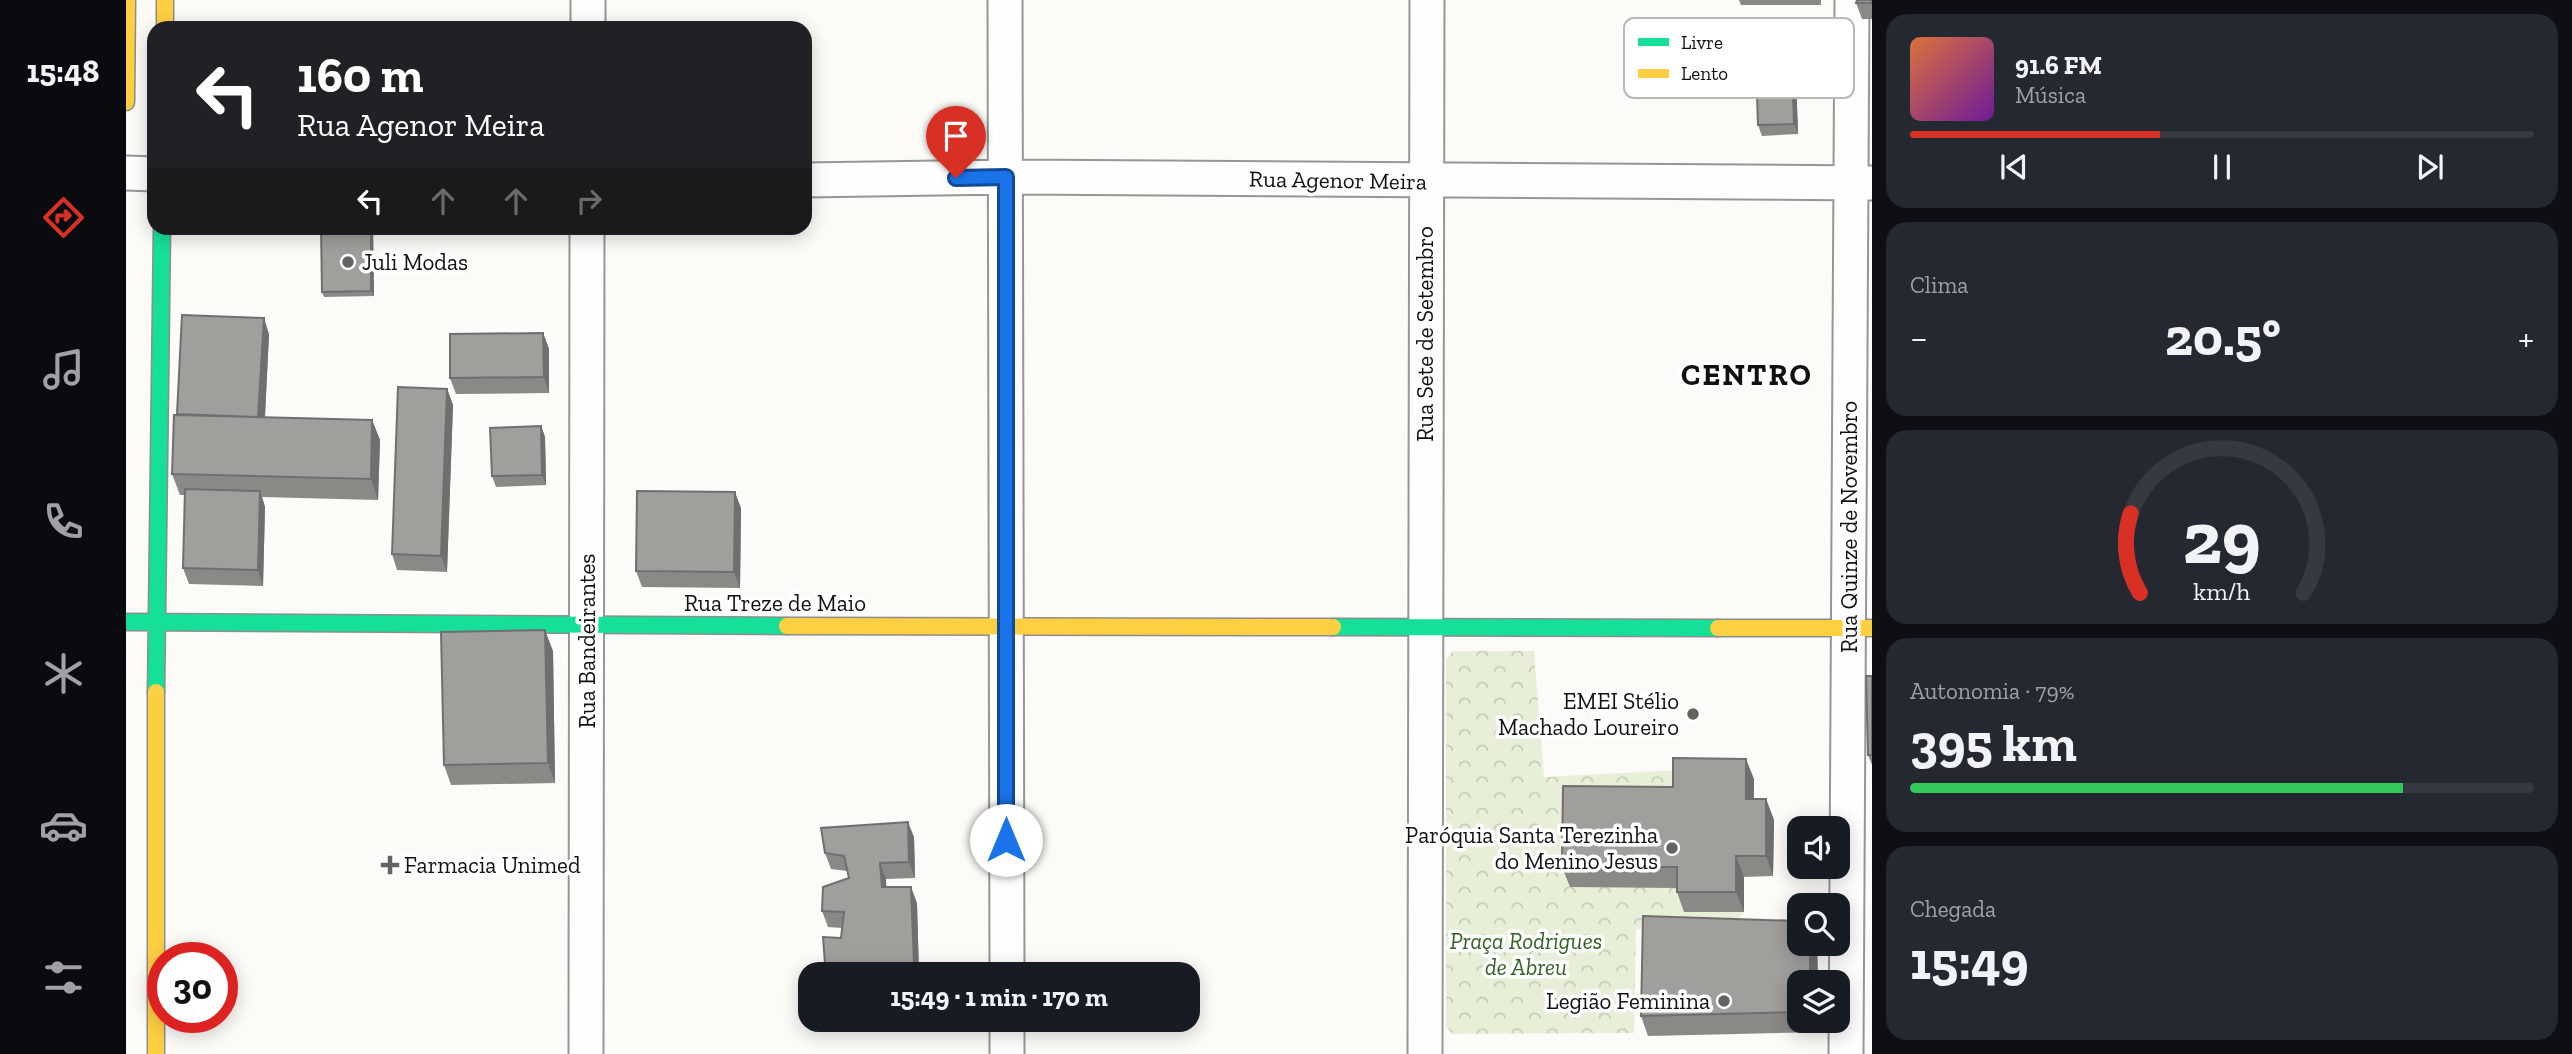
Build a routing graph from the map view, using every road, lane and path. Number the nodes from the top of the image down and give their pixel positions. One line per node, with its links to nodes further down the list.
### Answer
1 (127, 0): 11 (street)
2 (165, 0): 8 (street)
3 (588, 0): 9 (street)
4 (1005, 0): 14 (street)
5 (1427, 0): 16 (street, Rua Sete de Setembro)
6 (1852, 0): 7 (street, Rua Quinze de Novembro)
7 (1853, 18)
8 (165, 21)
9 (588, 21)
10 (1854, 37): 17 (street, Rua Quinze de Novembro)
11 (126, 102)
12 (126, 173): 13 (street)
13 (147, 174)
14 (1006, 177): 15 (street, Rua Agenor Meira); 16 (street, Rua Agenor Meira); 22 (street)
15 (812, 180)
16 (1425, 181): 17 (street, Rua Agenor Meira); 24 (street, Rua Sete de Setembro)
17 (1862, 184): 25 (street, Rua Quinze de Novembro)
18 (162, 235): 21 (street)
19 (587, 235): 23 (street, Rua Bandeirantes)
20 (126, 622): 21 (street, Rua Treze de Maio)
21 (156, 624): 23 (street, Rua Treze de Maio); 28 (street)
22 (1005, 625): 23 (street, Rua Treze de Maio); 24 (street, Rua Treze de Maio); 26 (street)
23 (588, 626): 29 (street, Rua Bandeirantes)
24 (1425, 626): 25 (street); 31 (street)
25 (1860, 628): 32 (street, Rua Quinze de Novembro)
26 (1007, 962)
27 (1007, 1032): 30 (street)
28 (156, 1054)
29 (586, 1054)
30 (1007, 1054)
31 (1425, 1054)
32 (1846, 1054)

